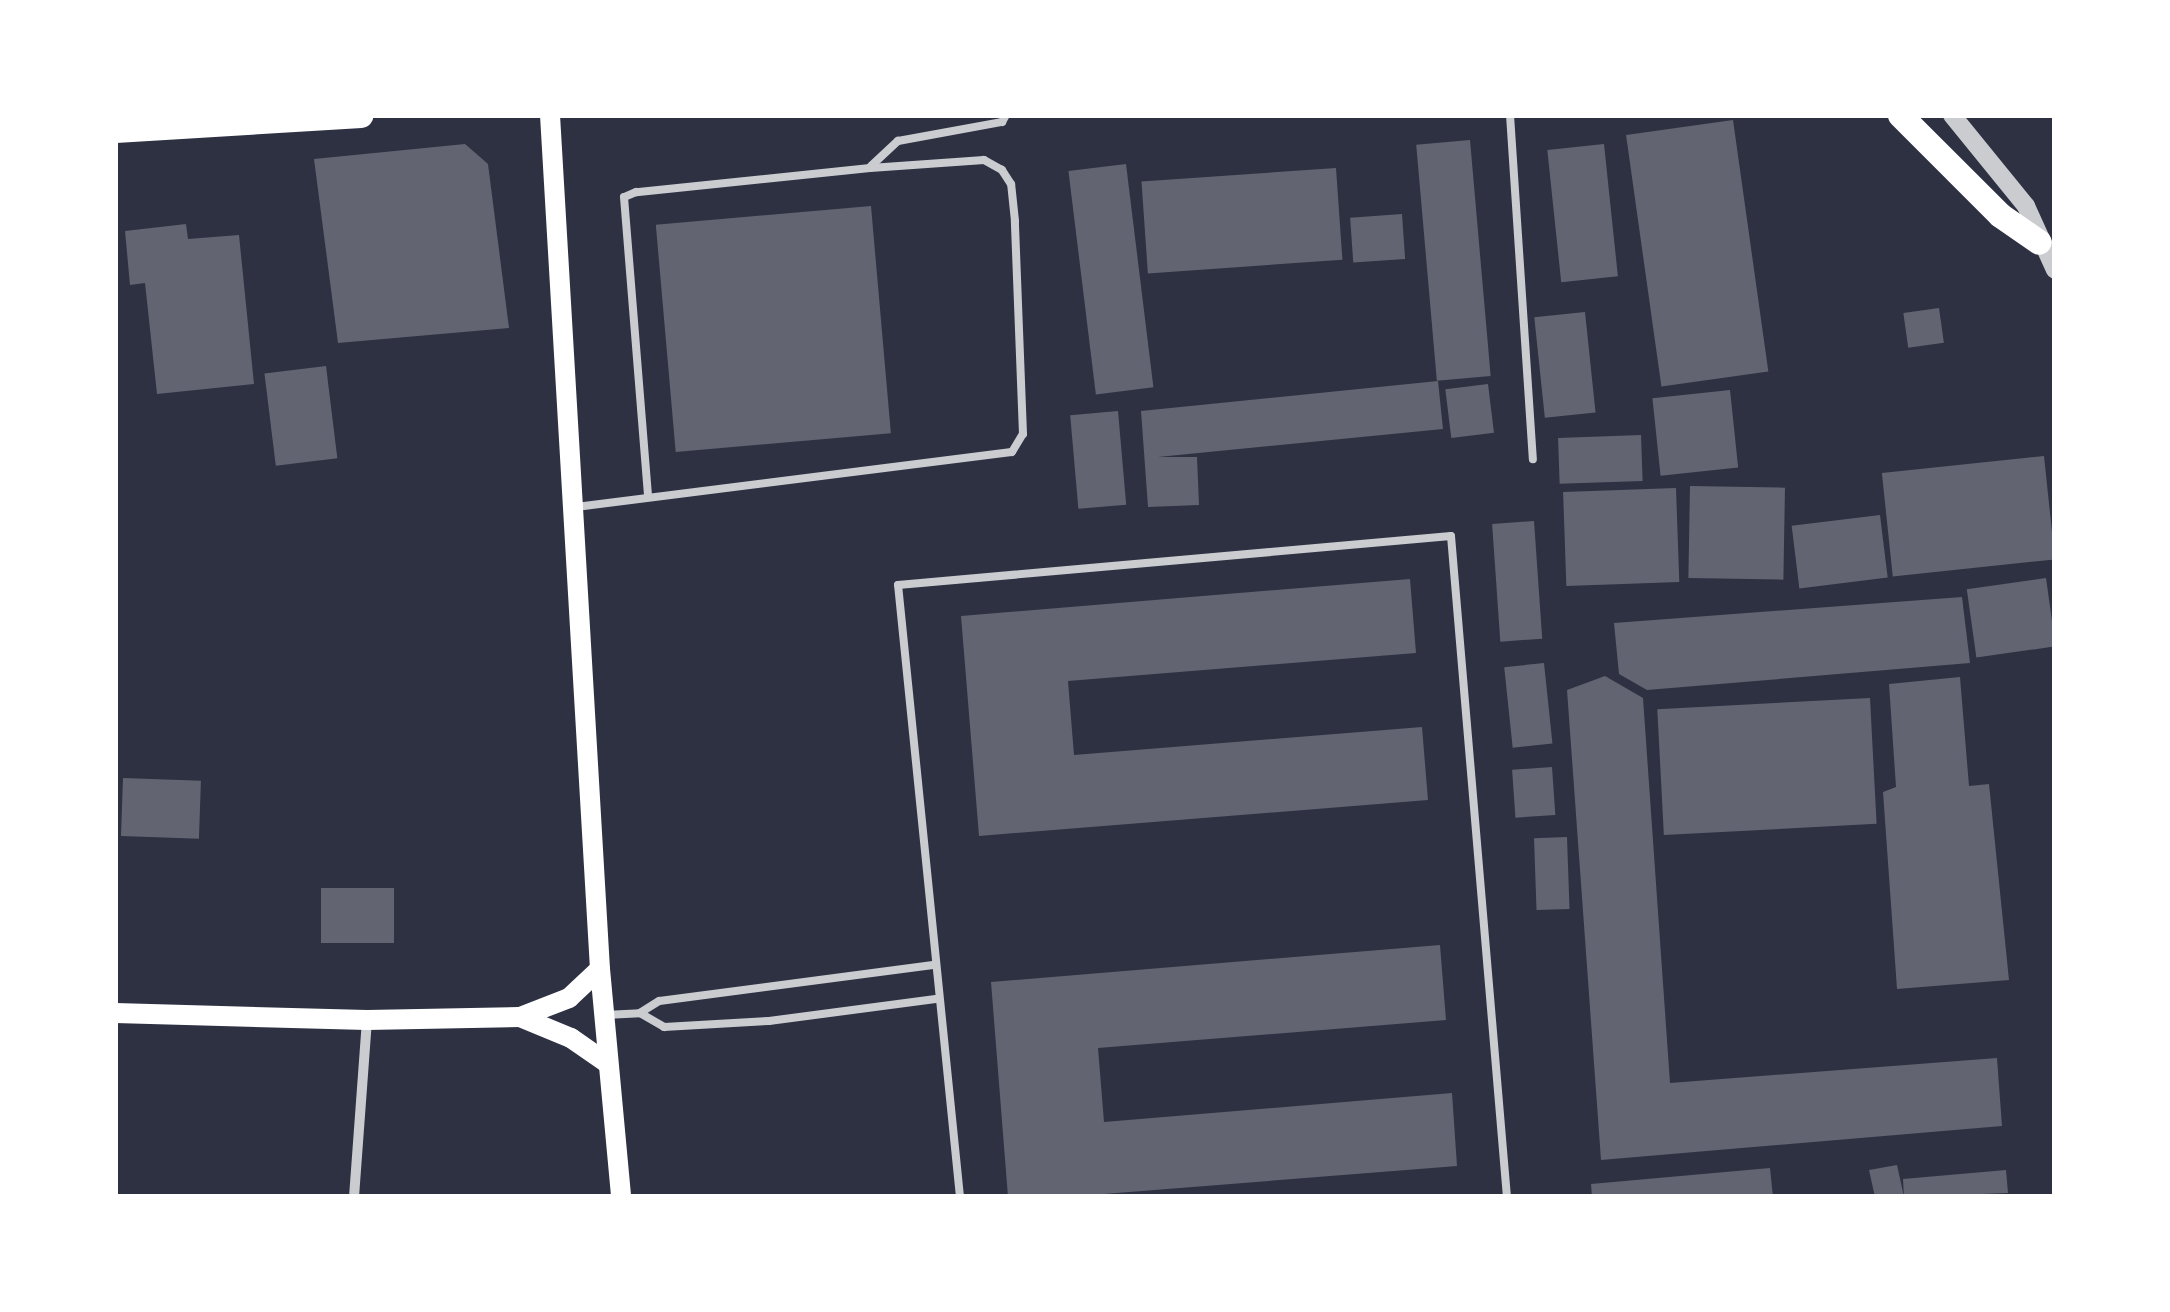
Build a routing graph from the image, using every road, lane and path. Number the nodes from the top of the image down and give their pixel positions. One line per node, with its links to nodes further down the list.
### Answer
1 (360, 115): 7 (main road)
2 (550, 115): 14 (main road)
3 (1006, 115): 9 (lane)
4 (1510, 115): 12 (lane)
5 (1900, 115): 10 (main road)
6 (1952, 115): 10 (street)
7 (310, 118): 8 (main road)
8 (132, 125)
9 (870, 168): 13 (lane); 13 (lane)
10 (2039, 242): 11 (street)
11 (2055, 270)
12 (1532, 459)
13 (648, 496): 14 (lane)
14 (573, 508): 16 (main road)
15 (933, 965): 17 (lane); 19 (lane); 27 (lane)
16 (600, 976): 20 (main road); 21 (main road)
17 (936, 999): 19 (lane); 26 (lane)
18 (115, 1012): 22 (main road)
19 (640, 1013): 20 (lane)
20 (603, 1015): 23 (main road)
21 (520, 1017): 22 (main road); 23 (main road)
22 (367, 1020): 24 (street)
23 (607, 1063): 25 (main road)
24 (354, 1197)
25 (621, 1197)
26 (960, 1197)
27 (1507, 1197)

